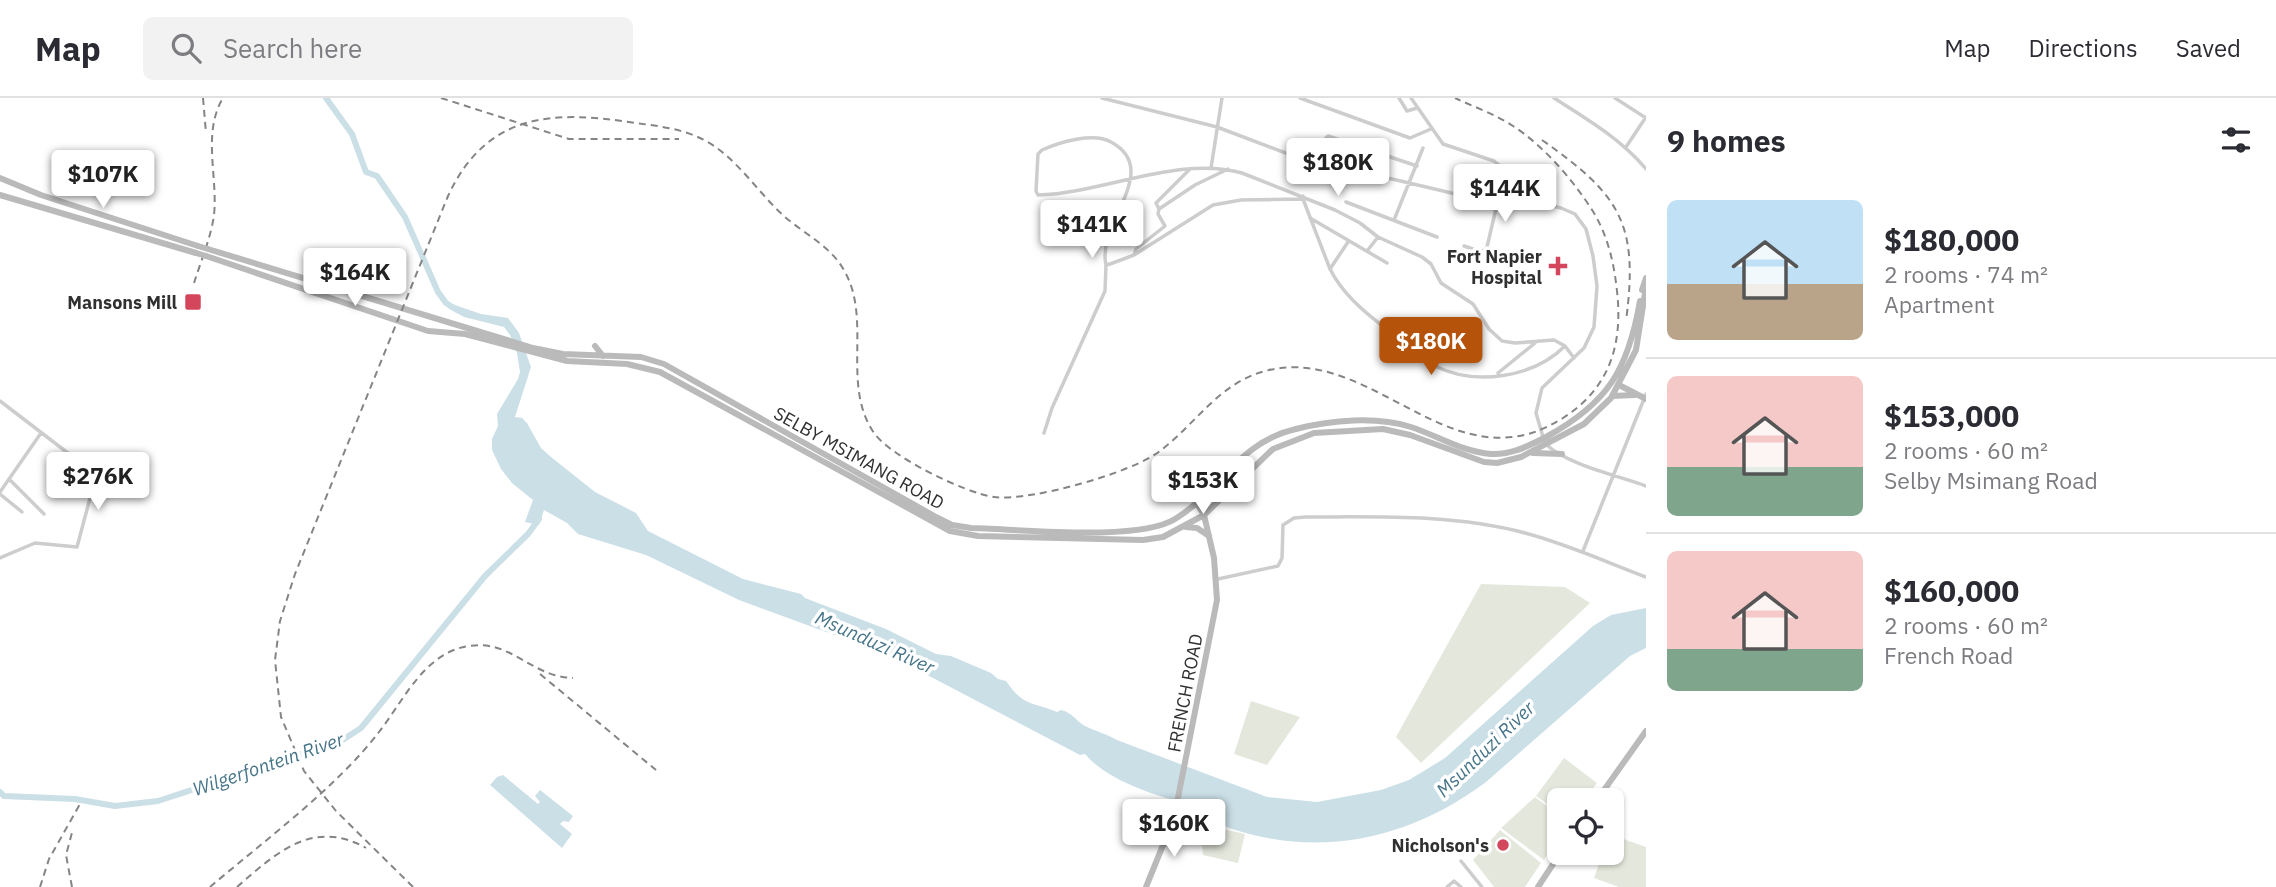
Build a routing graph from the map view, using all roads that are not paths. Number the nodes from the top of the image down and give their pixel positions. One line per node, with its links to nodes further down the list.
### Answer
1 (1102, 98): 10 (street)
2 (1222, 98): 10 (street)
3 (1300, 98): 11 (street)
4 (1399, 98): 8 (street)
5 (1411, 98): 8 (street)
6 (1555, 98): 12 (street)
7 (1615, 98): 9 (street)
8 (1418, 108): 11 (street)
9 (1646, 117): 12 (street)
10 (1217, 127): 14 (street); 16 (street)
11 (1431, 129): 26 (street)
12 (1626, 147): 18 (street)
13 (1423, 148): 15 (street)
14 (1315, 164): 15 (street); 22 (street)
15 (1417, 166): 22 (street)
16 (1211, 167): 17 (street); 19 (street)
17 (1228, 169): 25 (street); 28 (street)
18 (1646, 169)
19 (1190, 170): 21 (street); 28 (street)
20 (0, 178): 35 (main road, SELBY MSIMANG ROAD)
21 (1132, 180): 21 (street); 40 (street)
22 (1410, 184): 24 (street); 30 (street)
23 (0, 195): 35 (main road, SELBY MSIMANG ROAD)
24 (1499, 196): 26 (street); 34 (street)
25 (1303, 197): 29 (street); 31 (street); 38 (street)
26 (1532, 201): 52 (street)
27 (1346, 202): 30 (street)
28 (1159, 209): 38 (street)
29 (1310, 218): 33 (street); 41 (street)
30 (1394, 220): 32 (street)
31 (1378, 237): 36 (street); 45 (street)
32 (1437, 237)
33 (1348, 242): 36 (street); 41 (street)
34 (1464, 246)
35 (197, 249): 37 (main road, SELBY MSIMANG ROAD, bridge)
36 (1367, 251): 39 (street)
37 (207, 253): 46 (main road, SELBY MSIMANG ROAD); 46 (main road, SELBY MSIMANG ROAD)
38 (1135, 255): 40 (street)
39 (1387, 263)
40 (1106, 265): 60 (street)
41 (1330, 269): 54 (street)
42 (1646, 278): 44 (main road, SELBY MSIMANG ROAD)
43 (1646, 287): 44 (main road, SELBY MSIMANG ROAD)
44 (1644, 308): 55 (main road, SELBY MSIMANG ROAD); 61 (main road, SELBY MSIMANG ROAD)
45 (1538, 341): 48 (street); 54 (street)
46 (509, 343): 49 (main road, SELBY MSIMANG ROAD)
47 (594, 346): 51 (main road)
48 (1565, 346): 52 (street); 54 (street)
49 (534, 351): 50 (main road, SELBY MSIMANG ROAD); 53 (main road, SELBY MSIMANG ROAD)
50 (575, 355): 51 (main road, SELBY MSIMANG ROAD); 53 (main road)
51 (603, 356): 73 (main road, SELBY MSIMANG ROAD)
52 (1574, 358): 61 (street)
53 (593, 363): 77 (main road, SELBY MSIMANG ROAD)
54 (1497, 375)
55 (1619, 385): 56 (main road, SELBY MSIMANG ROAD); 57 (main road)
56 (1612, 396): 57 (main road); 62 (main road, SELBY MSIMANG ROAD)
57 (1644, 397): 67 (street)
58 (0, 401): 59 (street)
59 (41, 433): 64 (street); 70 (street)
60 (1044, 433)
61 (1543, 438): 63 (street); 73 (main road, SELBY MSIMANG ROAD)
62 (1559, 439): 63 (main road, SELBY MSIMANG ROAD); 66 (main road)
63 (1547, 445): 65 (main road, SELBY MSIMANG ROAD); 66 (street)
64 (66, 452): 68 (street); 80 (street)
65 (1530, 453): 66 (main road); 76 (main road, SELBY MSIMANG ROAD)
66 (1560, 453): 67 (street)
67 (1614, 474): 71 (street); 79 (street)
68 (51, 476)
69 (0, 480): 70 (street)
70 (7, 481): 72 (street); 75 (street)
71 (1646, 486)
72 (0, 493): 74 (street)
73 (1196, 502): 76 (main road, FRENCH ROAD)
74 (22, 512)
75 (44, 514)
76 (1204, 515): 77 (main road, SELBY MSIMANG ROAD); 78 (main road, FRENCH ROAD)
77 (1186, 527): 78 (main road)
78 (1209, 536): 82 (main road, FRENCH ROAD)
79 (1583, 551): 81 (street); 82 (street)
80 (1, 556)
81 (1646, 577)
82 (1218, 579): 87 (main road, FRENCH ROAD)
83 (1646, 731): 84 (main road)
84 (1606, 788)
85 (1461, 861): 90 (street)
86 (1552, 865): 91 (main road)
87 (1146, 887)
88 (1447, 887): 89 (street)
89 (1461, 887)
90 (1482, 887)
91 (1538, 887)

